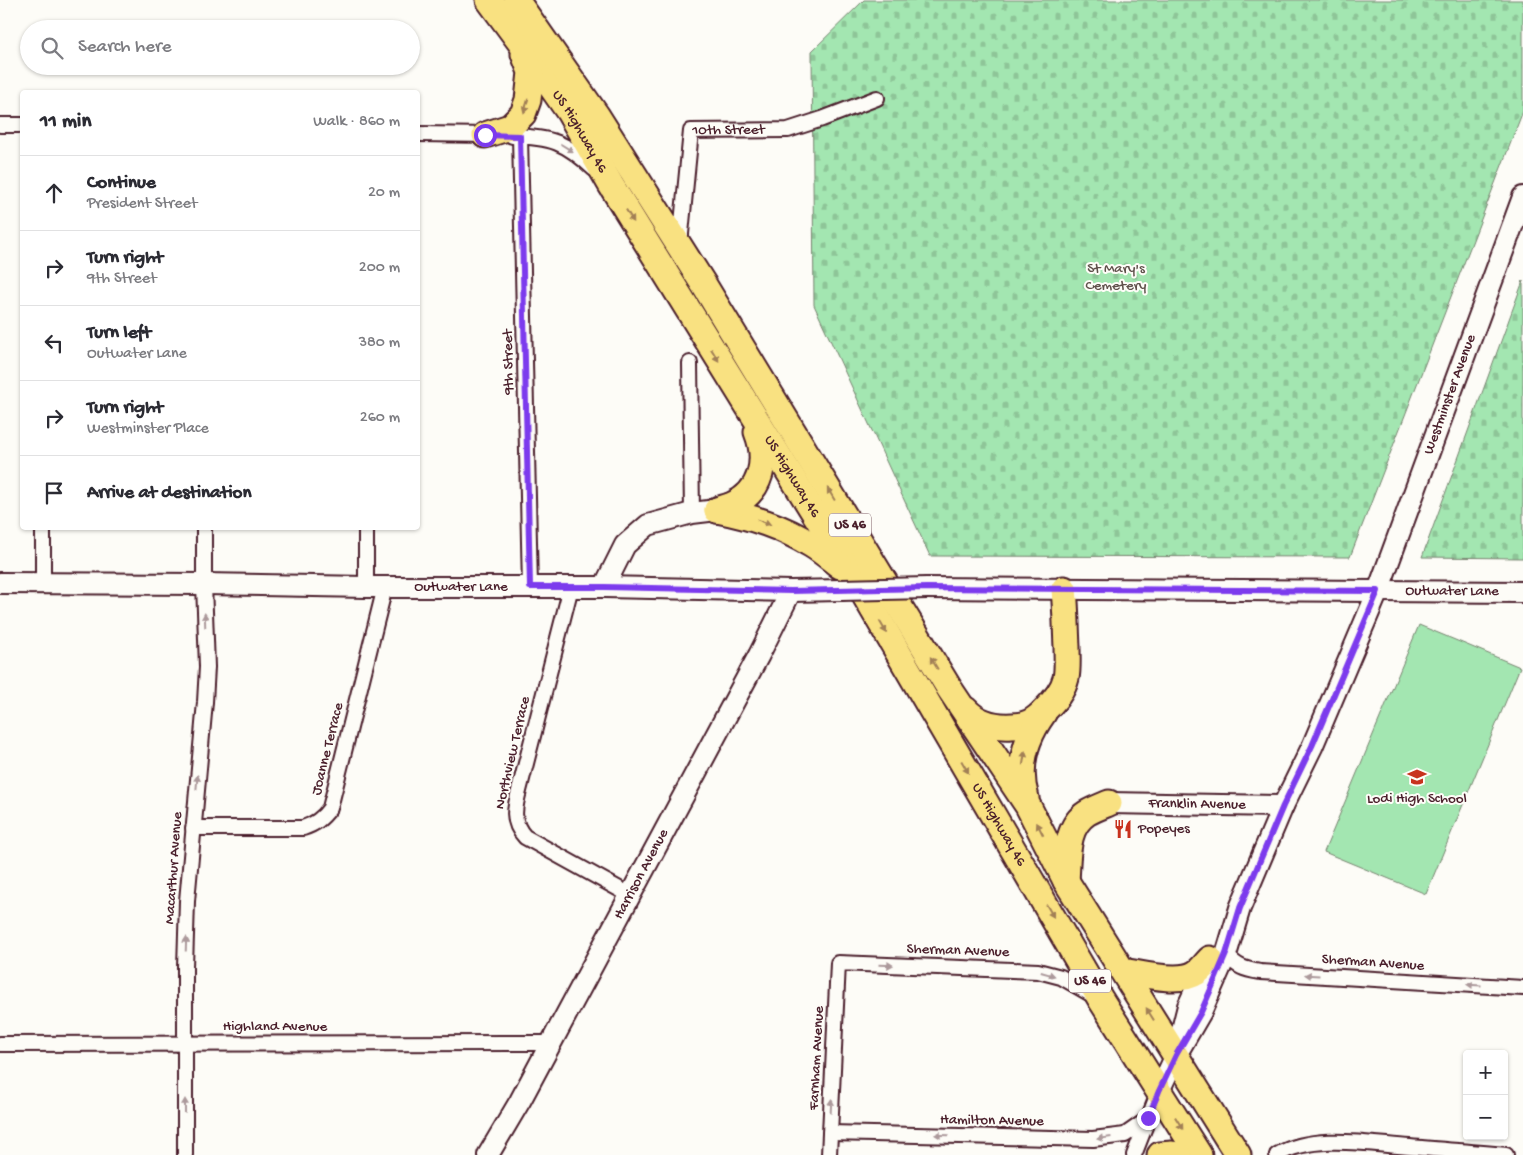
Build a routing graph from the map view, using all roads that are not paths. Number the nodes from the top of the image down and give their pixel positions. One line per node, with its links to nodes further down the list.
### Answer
1 (489, 0): 3 (highway, US Highway 46 / US 46)
2 (516, 0): 12 (highway, US Highway 46 / US 46)
3 (520, 42): 8 (highway, one-way to 8); 10 (highway, US Highway 46 / US 46)
4 (877, 98): 12 (street, 10th Street)
5 (0, 125): 6 (street)
6 (20, 125)
7 (420, 134): 8 (street)
8 (485, 135): 9 (street)
9 (520, 136): 10 (street, one-way to 10); 25 (street, 9th Street)
10 (611, 184): 14 (highway, US Highway 46 / US 46, one-way to 14)
11 (1523, 197): 30 (street, Westminster Avenue)
12 (680, 247): 32 (highway, US Highway 46 / US 46, one-way to 12)
13 (690, 363): 16 (street)
14 (744, 402): 15 (highway); 22 (highway, US Highway 46 / US 46)
15 (717, 510): 16 (street); 22 (highway, one-way to 22)
16 (692, 513): 27 (street)
17 (43, 530): 21 (street)
18 (204, 530): 23 (street, Macarthur Avenue)
19 (366, 530): 24 (street, Joanne Terrace)
20 (0, 583): 21 (street, Outwater Lane)
21 (43, 583): 23 (street, Outwater Lane)
22 (847, 583): 28 (street, Outwater Lane, bridge); 29 (street, Outwater Lane); 44 (highway, US Highway 46 / US 46, one-way to 44)
23 (204, 584): 24 (street, Outwater Lane); 37 (street, Macarthur Avenue, one-way to 23)
24 (376, 587): 25 (street, Outwater Lane); 37 (street, Joanne Terrace)
25 (530, 587): 26 (street, Outwater Lane)
26 (571, 587): 27 (street, Outwater Lane); 39 (street, Northview Terrace)
27 (604, 587): 29 (street, Outwater Lane)
28 (1064, 590): 30 (street, Outwater Lane); 33 (highway)
29 (791, 591): 39 (street, Harrison Avenue)
30 (1378, 591): 31 (street, Outwater Lane); 36 (street, Westminster Avenue)
31 (1523, 592)
32 (949, 688): 33 (highway); 35 (highway, US Highway 46 / US 46)
33 (1046, 710): 35 (highway, one-way to 33)
34 (1109, 803): 36 (street, Franklin Avenue); 38 (highway)
35 (1028, 806): 38 (highway, US Highway 46 / US 46, one-way to 35)
36 (1283, 806): 40 (street, Westminster Avenue)
37 (193, 828): 47 (street, Macarthur Avenue, one-way to 37)
38 (1066, 880): 42 (highway, US Highway 46 / US 46)
39 (630, 895): 45 (street, Harrison Avenue)
40 (1218, 957): 42 (highway); 43 (street, Sherman Avenue, one-way to 40); 48 (street, Westminster Avenue)
41 (838, 963): 44 (street, Sherman Avenue, one-way to 44); 51 (street, Farnham Avenue, one-way to 41)
42 (1123, 971): 48 (highway, US Highway 46 / US 46, one-way to 42)
43 (1523, 988)
44 (1101, 1000): 49 (highway, US Highway 46 / US 46)
45 (551, 1043): 47 (street, Highland Avenue); 53 (street, Harrison Avenue)
46 (0, 1044): 47 (street, Highland Avenue)
47 (186, 1044): 52 (street, Macarthur Avenue, one-way to 47)
48 (1176, 1055): 49 (street, Westminster Avenue); 59 (highway, US 46)
49 (1159, 1091): 50 (street); 58 (highway, US 46, one-way to 58)
50 (1148, 1118): 51 (street, Hamilton Avenue, one-way to 51); 55 (street)
51 (830, 1132): 54 (street, Farnham Avenue)
52 (185, 1155)
53 (488, 1155)
54 (829, 1155)
55 (1134, 1155)
56 (1160, 1155): 57 (highway)
57 (1179, 1155)
58 (1200, 1155)
59 (1238, 1155)
60 (1277, 1155): 61 (street)
61 (1506, 1155)

